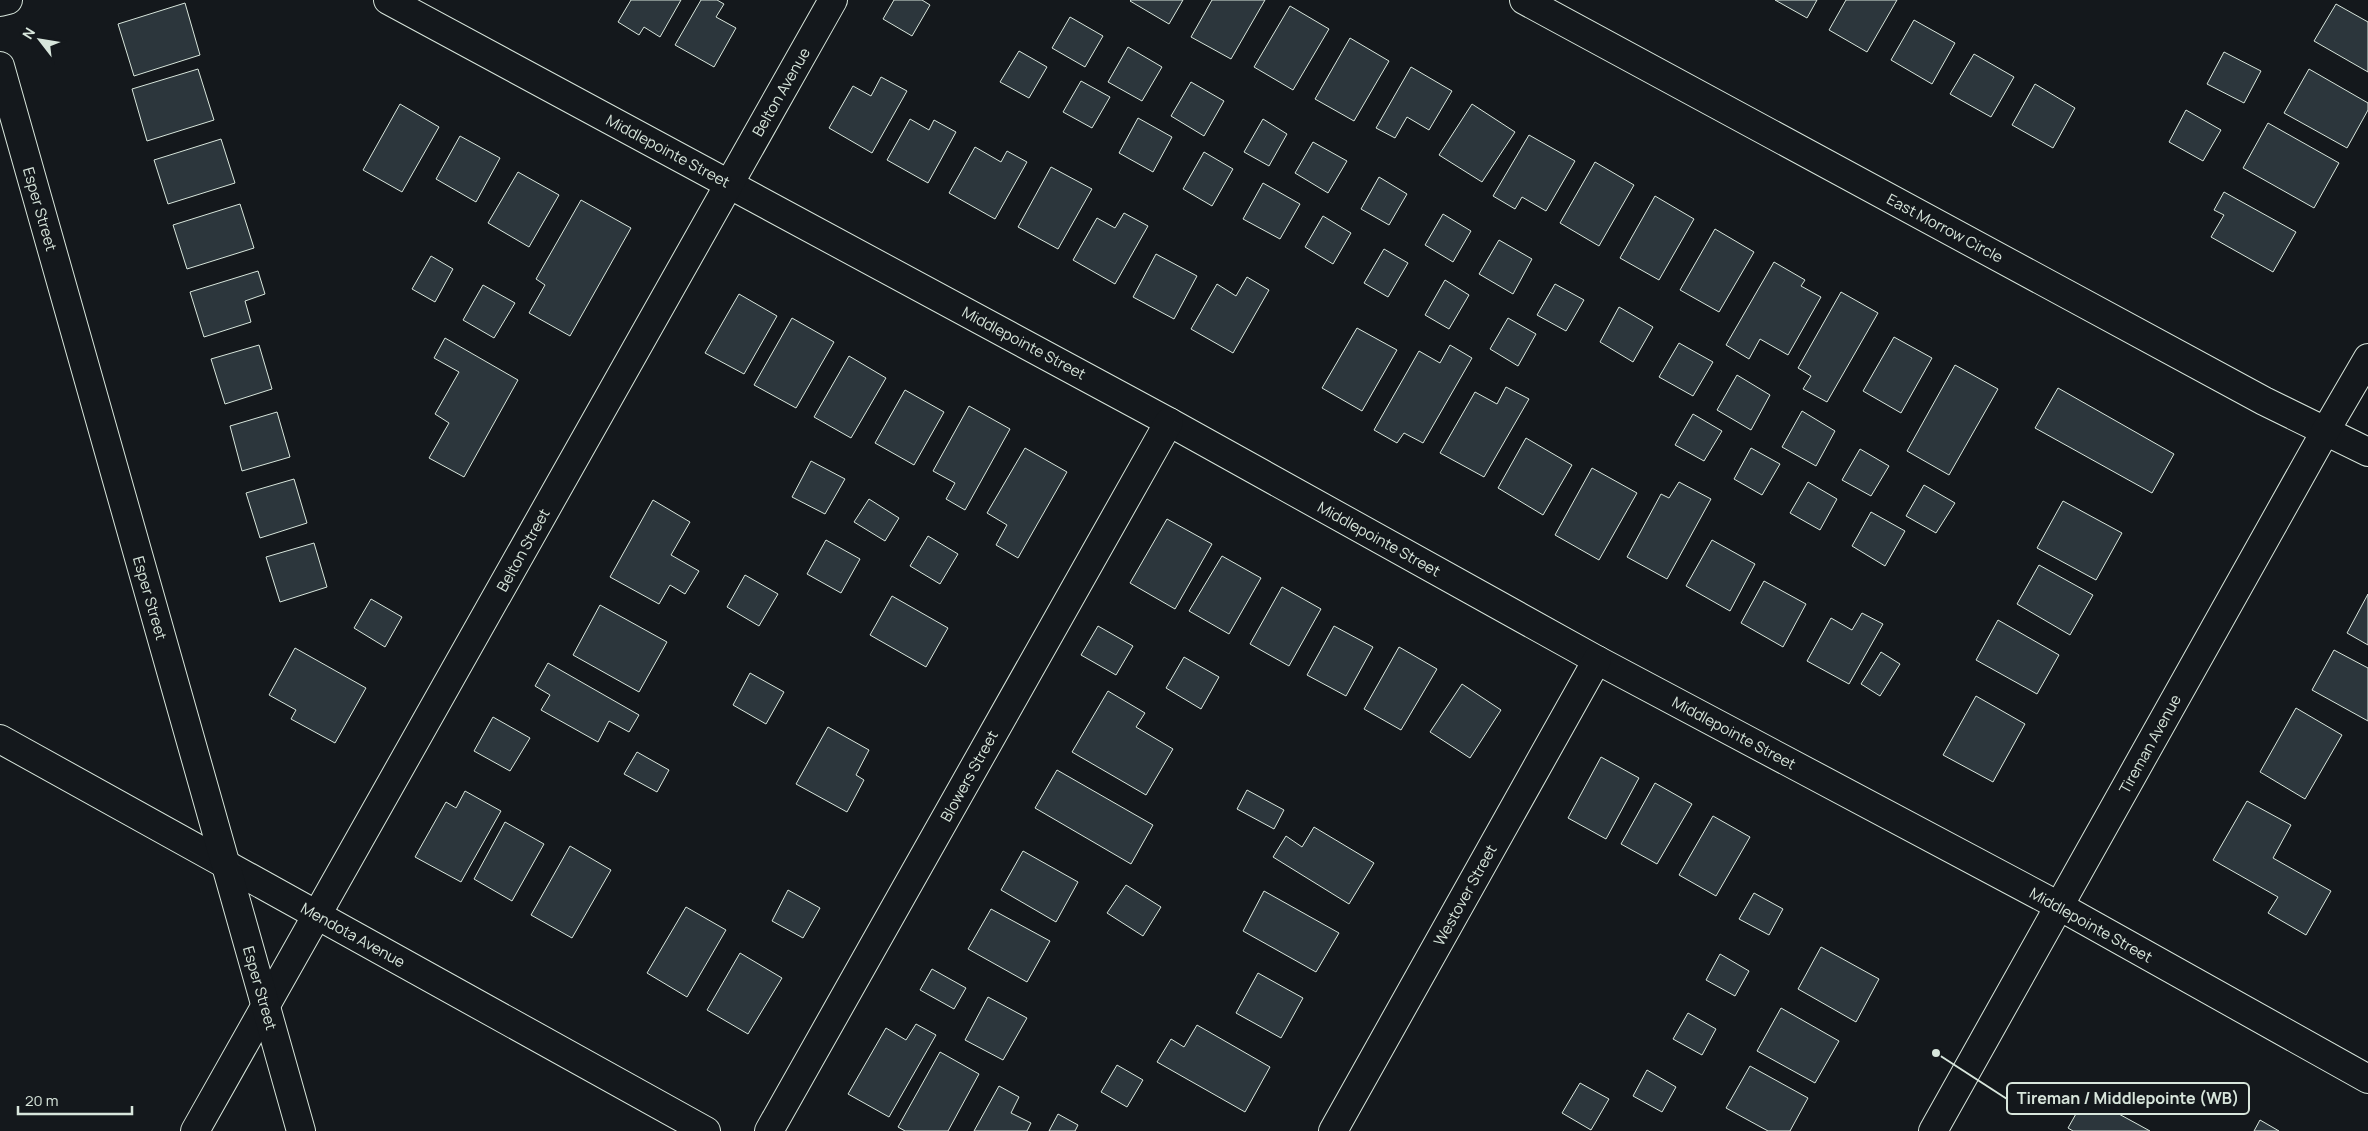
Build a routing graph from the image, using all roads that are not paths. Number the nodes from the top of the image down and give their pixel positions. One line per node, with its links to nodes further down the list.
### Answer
1 (8, 0): 5 (street)
2 (388, 0): 7 (street, Middlepointe Street)
3 (833, 0): 7 (street, Belton Avenue)
4 (1524, 0): 10 (street, East Morrow Circle)
5 (0, 2)
6 (0, 66): 14 (street, Esper Street)
7 (729, 184): 9 (street, Middlepointe Street); 16 (street, Belton Street)
8 (2368, 358): 10 (street, Tireman Avenue)
9 (1168, 422): 12 (street, Middlepointe Street); 22 (street, Blowers Street)
10 (2326, 430): 11 (street, East Morrow Circle); 15 (street, Tireman Avenue)
11 (2368, 452)
12 (1597, 660): 15 (street, Middlepointe Street); 23 (street, Westover Street)
13 (0, 739): 14 (street, Mendota Avenue)
14 (226, 865): 16 (street, Mendota Avenue); 17 (street, Esper Street)
15 (2059, 906): 18 (street, Middlepointe Street); 24 (street, Tireman Avenue)
16 (317, 915): 17 (street); 21 (street, Mendota Avenue)
17 (265, 1005): 19 (street); 20 (street, Esper Street)
18 (2368, 1079)
19 (195, 1131)
20 (301, 1131)
21 (706, 1131)
22 (770, 1131)
23 (1333, 1131)
24 (1933, 1131)

